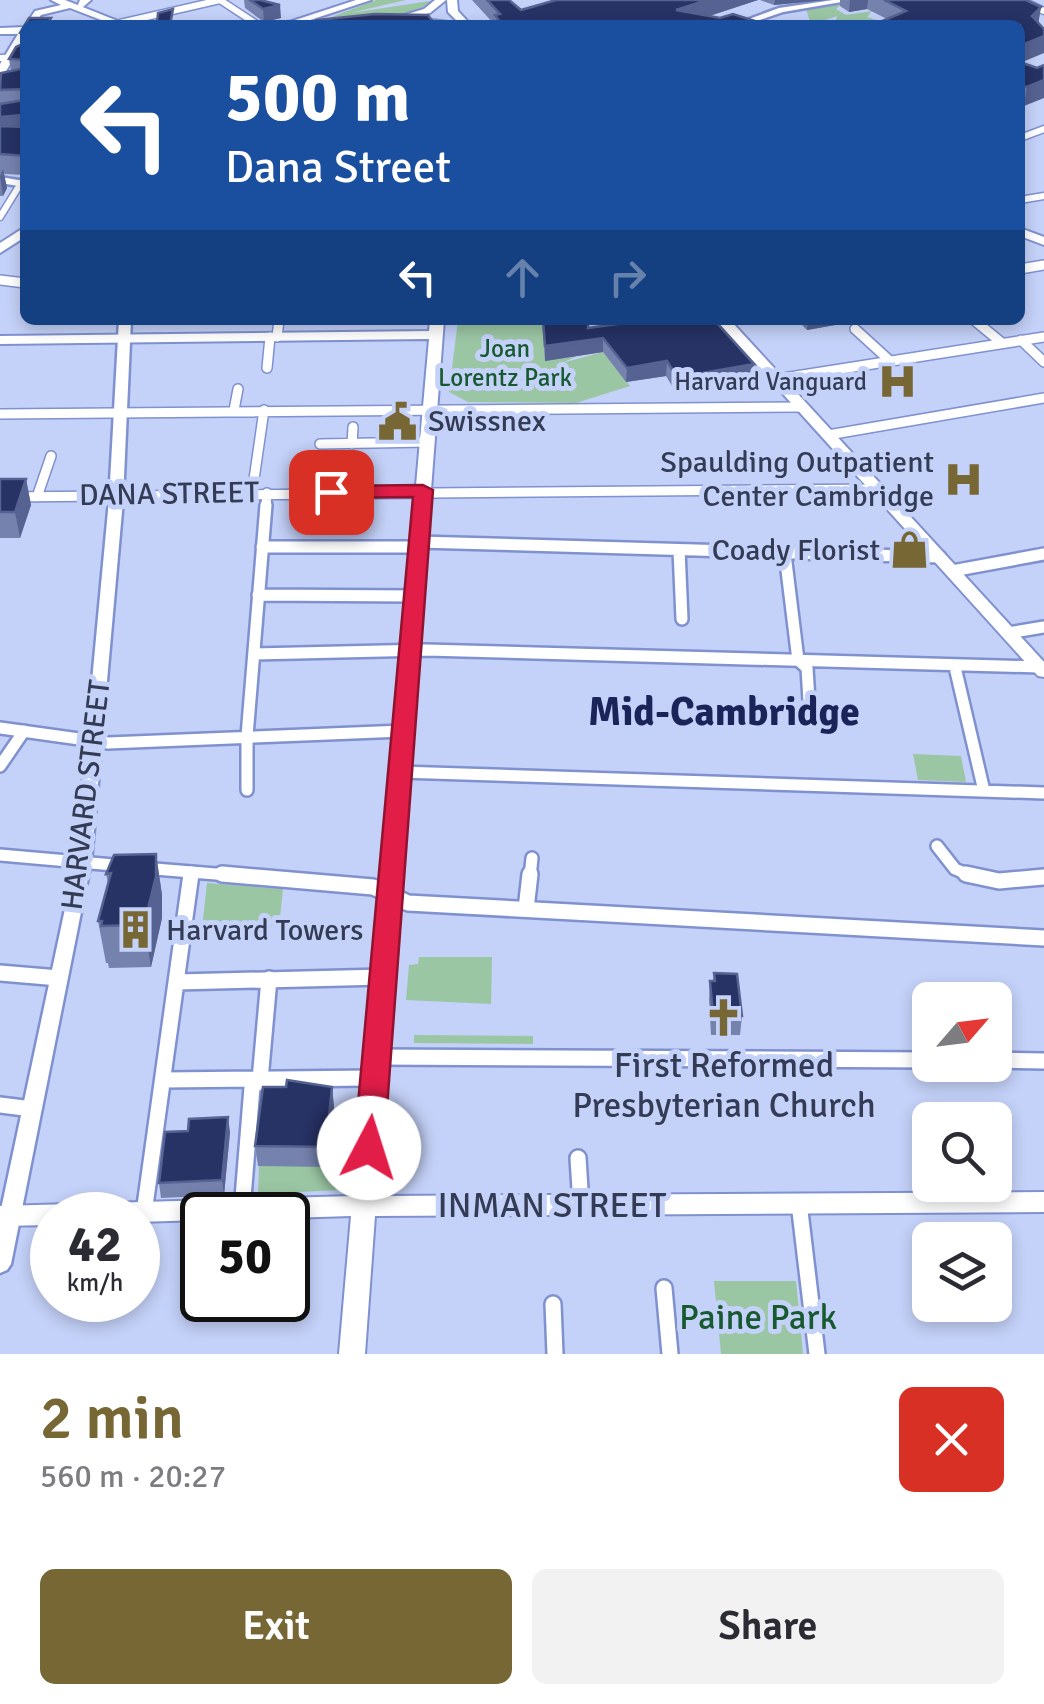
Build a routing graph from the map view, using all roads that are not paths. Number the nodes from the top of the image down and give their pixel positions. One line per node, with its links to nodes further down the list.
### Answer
1 (33, 0): 11 (main road)
2 (56, 0): 8 (main road)
3 (220, 0): 14 (street); 15 (street)
4 (366, 0): 9 (main road)
5 (442, 0): 17 (main road)
6 (849, 0): 18 (street)
7 (1020, 0): 10 (street)
8 (83, 3): 11 (main road); 13 (main road)
9 (332, 6): 16 (main road)
10 (1044, 11)
11 (38, 13): 12 (main road)
12 (33, 20)
13 (114, 20)
14 (138, 20)
15 (250, 20)
16 (297, 20)
17 (389, 20)
18 (752, 20)
19 (20, 38): 20 (main road)
20 (4, 58): 21 (main road)
21 (2, 80)
22 (20, 188): 23 (street)
23 (0, 217)
24 (125, 325): 32 (street, HARVARD STREET)
25 (278, 325): 30 (street)
26 (728, 325): 39 (main road)
27 (980, 325): 35 (street)
28 (437, 327): 30 (main road); 42 (main road)
29 (854, 329): 36 (street)
30 (274, 337): 32 (main road); 38 (street)
31 (1044, 337): 34 (street)
32 (124, 339): 33 (main road); 46 (street, HARVARD STREET)
33 (0, 340)
34 (1021, 340): 35 (street); 37 (street)
35 (1002, 343): 36 (street)
36 (889, 360): 39 (street)
37 (1044, 362)
38 (267, 368)
39 (777, 379): 43 (main road)
40 (238, 389): 44 (street)
41 (1044, 398): 49 (street)
42 (430, 407): 43 (street); 45 (street); 50 (main road)
43 (803, 407): 49 (main road)
44 (234, 410): 45 (street); 46 (street)
45 (264, 410): 57 (street)
46 (122, 412): 47 (street); 59 (street, HARVARD STREET)
47 (0, 414)
48 (353, 427): 52 (street)
49 (828, 435): 54 (main road)
50 (427, 442): 52 (street); 55 (main road)
51 (320, 444): 52 (street)
52 (352, 444)
53 (51, 456): 58 (street)
54 (878, 489): 55 (street, DANA STREET); 66 (main road)
55 (423, 490): 56 (street, DANA STREET); 61 (main road)
56 (266, 492): 57 (street, DANA STREET); 62 (street)
57 (252, 493): 59 (street, DANA STREET)
58 (38, 496): 59 (street, DANA STREET); 60 (street, DANA STREET)
59 (116, 496): 83 (street, HARVARD STREET)
60 (0, 497)
61 (419, 544): 62 (street); 63 (street); 69 (main road)
62 (262, 547): 68 (street)
63 (679, 550): 64 (street); 70 (street)
64 (785, 554): 66 (street); 75 (street)
65 (1044, 554): 67 (street)
66 (940, 557): 67 (main road)
67 (952, 571): 72 (main road)
68 (258, 595): 69 (street); 74 (street)
69 (414, 596): 73 (main road)
70 (682, 619)
71 (1044, 627): 72 (street)
72 (1008, 633): 77 (main road)
73 (410, 650): 74 (street); 75 (street); 81 (main road)
74 (254, 654): 82 (street)
75 (798, 660): 76 (street); 78 (street)
76 (955, 667): 77 (street); 87 (street)
77 (1041, 670)
78 (810, 717)
79 (0, 728): 80 (street)
80 (24, 731): 83 (street); 84 (street)
81 (403, 731): 82 (street); 85 (main road)
82 (247, 736): 83 (street); 86 (street)
83 (96, 741): 92 (street, HARVARD STREET)
84 (0, 766)
85 (400, 772): 87 (street); 95 (main road)
86 (248, 790)
87 (984, 791): 88 (street)
88 (1044, 794)
89 (937, 846): 94 (street)
90 (0, 855): 92 (street)
91 (532, 858): 96 (street)
92 (83, 862): 93 (street); 99 (street, HARVARD STREET)
93 (190, 872): 95 (street); 102 (street)
94 (1044, 877)
95 (390, 894): 96 (street); 100 (main road)
96 (526, 909): 97 (street)
97 (1044, 938)
98 (0, 973): 99 (street)
99 (59, 978): 110 (street, HARVARD STREET)
100 (383, 978): 101 (street); 106 (main road)
101 (269, 980): 102 (street); 108 (street)
102 (177, 982): 107 (street)
103 (912, 1060): 106 (street)
104 (1012, 1060): 105 (street)
105 (1044, 1061)
106 (375, 1067): 108 (street); 117 (main road)
107 (164, 1080): 108 (street); 112 (street)
108 (260, 1080): 113 (street)
109 (0, 1104): 110 (street)
110 (32, 1109): 120 (street, HARVARD STREET)
111 (578, 1158): 116 (street)
112 (147, 1192)
113 (243, 1192)
114 (1044, 1202): 115 (main road, INMAN STREET)
115 (798, 1203): 116 (main road, INMAN STREET); 127 (street)
116 (581, 1205): 117 (main road, INMAN STREET)
117 (364, 1206): 118 (main road, INMAN STREET); 124 (main road)
118 (310, 1208)
119 (30, 1215): 120 (main road, INMAN STREET)
120 (5, 1216): 121 (street, HARVARD STREET)
121 (0, 1264)
122 (664, 1288): 126 (street)
123 (552, 1304): 125 (street)
124 (352, 1354)
125 (555, 1354)
126 (670, 1354)
127 (817, 1354)

